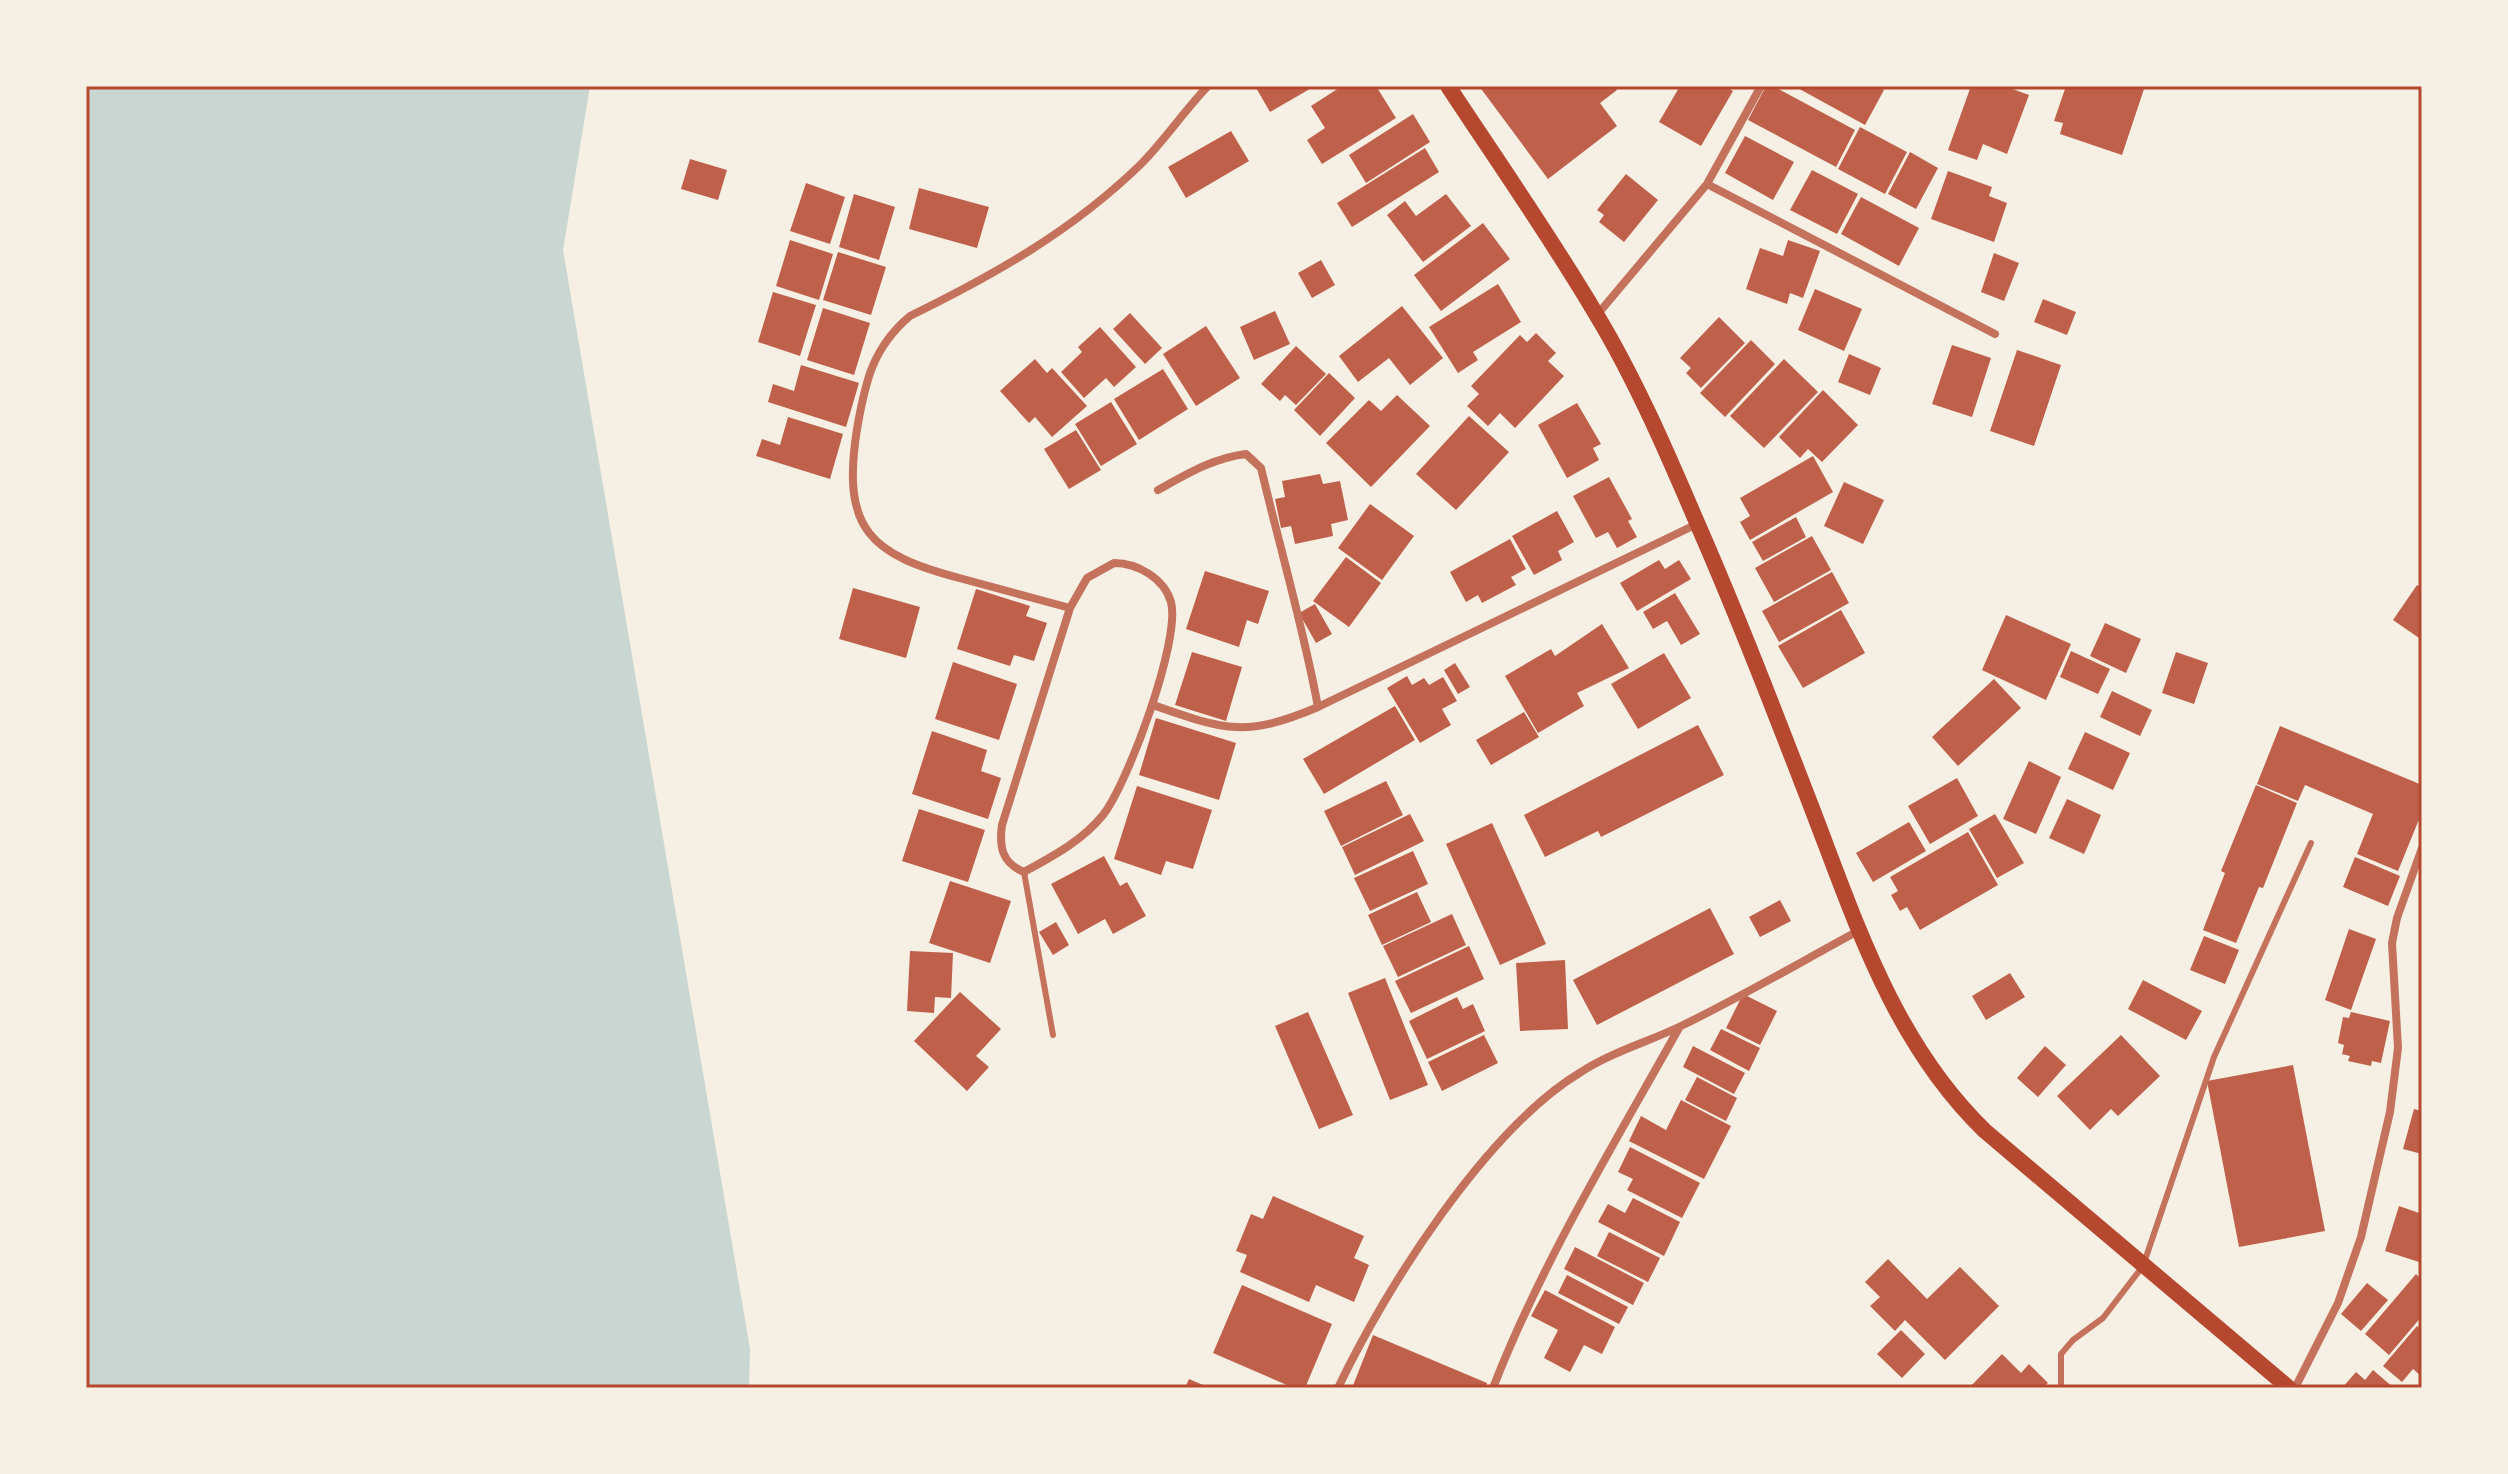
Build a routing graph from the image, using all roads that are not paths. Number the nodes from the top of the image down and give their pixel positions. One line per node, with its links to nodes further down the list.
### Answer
1 (1208, 86): 9 (street)
2 (1448, 86): 5 (main road)
3 (1761, 86): 4 (street)
4 (1707, 184): 5 (street); 6 (street)
5 (1597, 315): 8 (main road)
6 (1995, 334)
7 (1158, 490): 11 (street)
8 (1698, 524): 11 (street); 15 (main road)
9 (1070, 608): 10 (street); 14 (street)
10 (1153, 705): 11 (street); 14 (street)
11 (1318, 707)
12 (2311, 843): 18 (lane)
13 (2422, 848): 23 (street)
14 (1024, 872): 17 (lane)
15 (1858, 931): 16 (street); 18 (main road)
16 (1679, 1027): 19 (street); 20 (street)
17 (1053, 1035)
18 (2143, 1266): 21 (lane); 22 (main road)
19 (1338, 1388)
20 (1493, 1388)
21 (2061, 1388)
22 (2289, 1388)
23 (2295, 1388)

